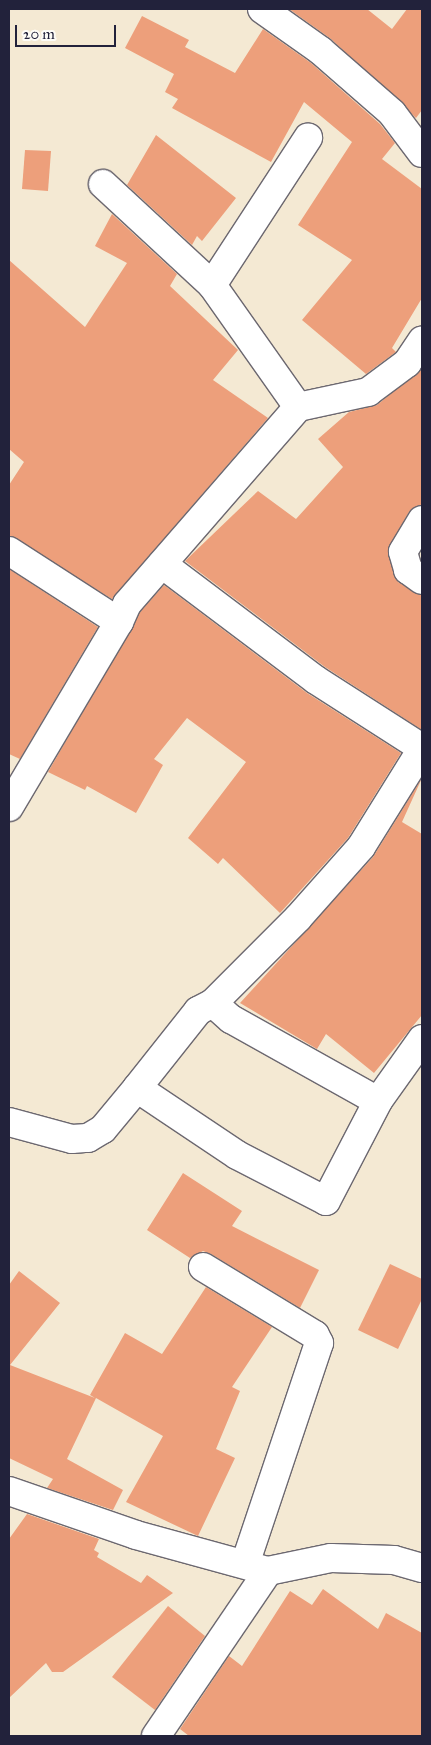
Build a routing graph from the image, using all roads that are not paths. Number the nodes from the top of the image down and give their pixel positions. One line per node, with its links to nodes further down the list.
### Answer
1 (262, 9): 3 (street)
2 (308, 138): 5 (street)
3 (422, 153)
4 (103, 184): 5 (street)
5 (212, 286): 7 (street)
6 (422, 341): 7 (street)
7 (298, 407): 10 (street)
8 (422, 520): 11 (street)
9 (9, 551): 12 (street)
10 (162, 564): 12 (street); 13 (street)
11 (422, 580)
12 (119, 622): 14 (street)
13 (422, 748): 15 (street)
14 (9, 807)
15 (213, 1003): 17 (street); 18 (street)
16 (422, 1039): 18 (street)
17 (137, 1088): 18 (street); 19 (street)
18 (378, 1101)
19 (9, 1122)
20 (203, 1267): 22 (street)
21 (9, 1491): 22 (street)
22 (256, 1568): 23 (street); 24 (street)
23 (422, 1568)
24 (156, 1736)

